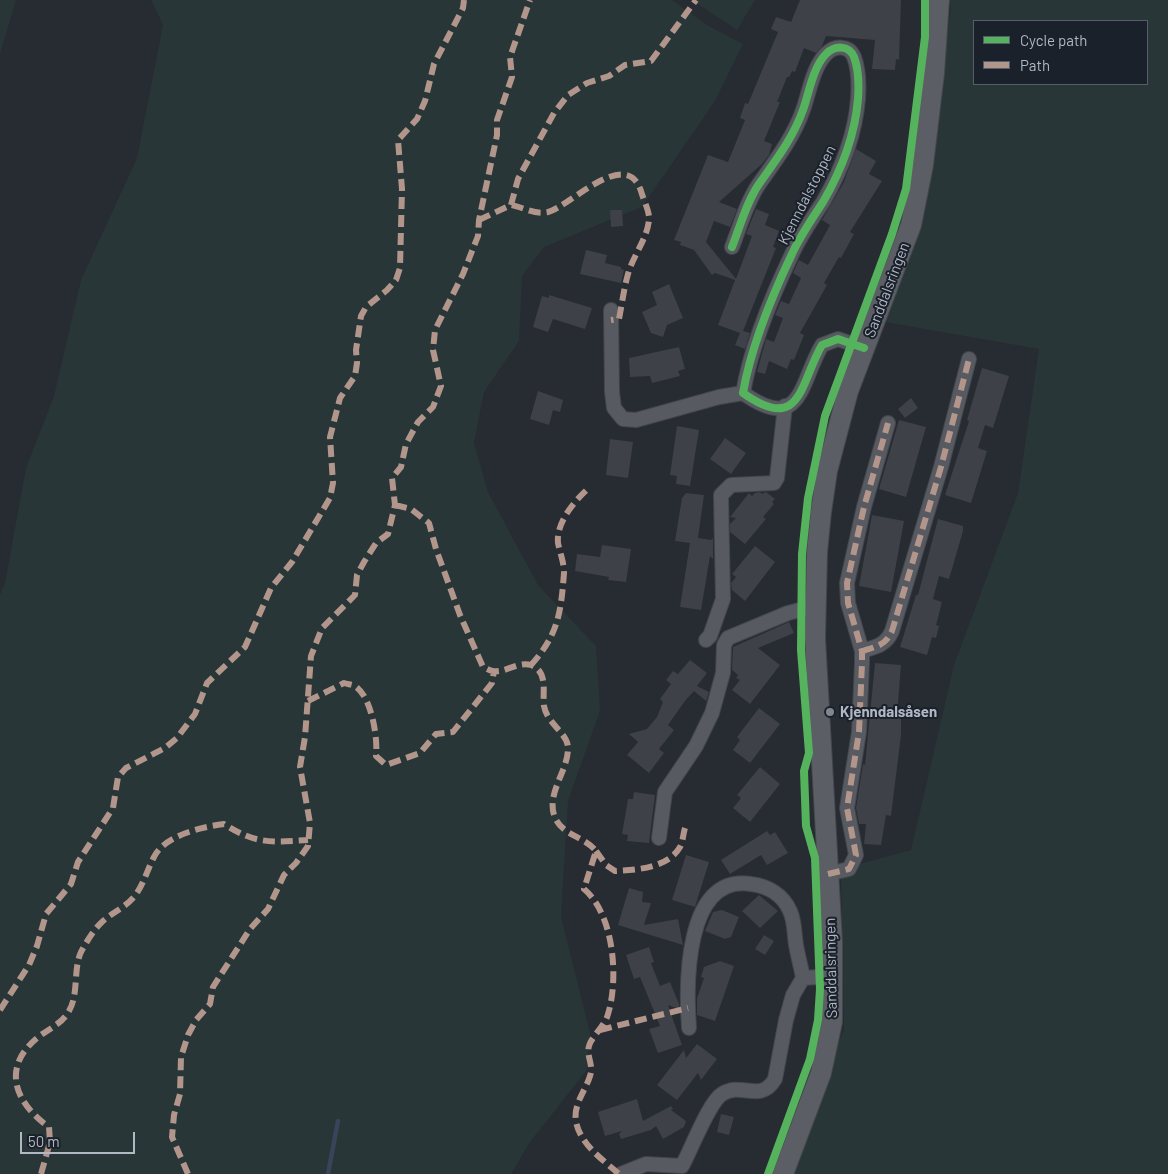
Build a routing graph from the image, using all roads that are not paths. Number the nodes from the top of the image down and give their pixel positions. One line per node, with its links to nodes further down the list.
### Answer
1 (939, 0): 4 (main road, Sanddalsringen)
2 (732, 247): 6 (street, Kjenndalstoppen)
3 (611, 310): 6 (street)
4 (864, 348): 7 (street); 9 (main road, Sanddalsringen)
5 (969, 359): 11 (street)
6 (743, 393): 7 (street)
7 (785, 406): 10 (street)
8 (888, 423): 11 (street)
9 (815, 606): 12 (street); 13 (main road, Sanddalsringen)
10 (706, 640)
11 (862, 651): 13 (street)
12 (659, 838)
13 (828, 874): 14 (main road, Sanddalsringen)
14 (833, 976): 15 (street); 18 (main road, Sanddalsringen)
15 (803, 978): 16 (street); 17 (street)
16 (689, 1028)
17 (621, 1174)
18 (783, 1174)

